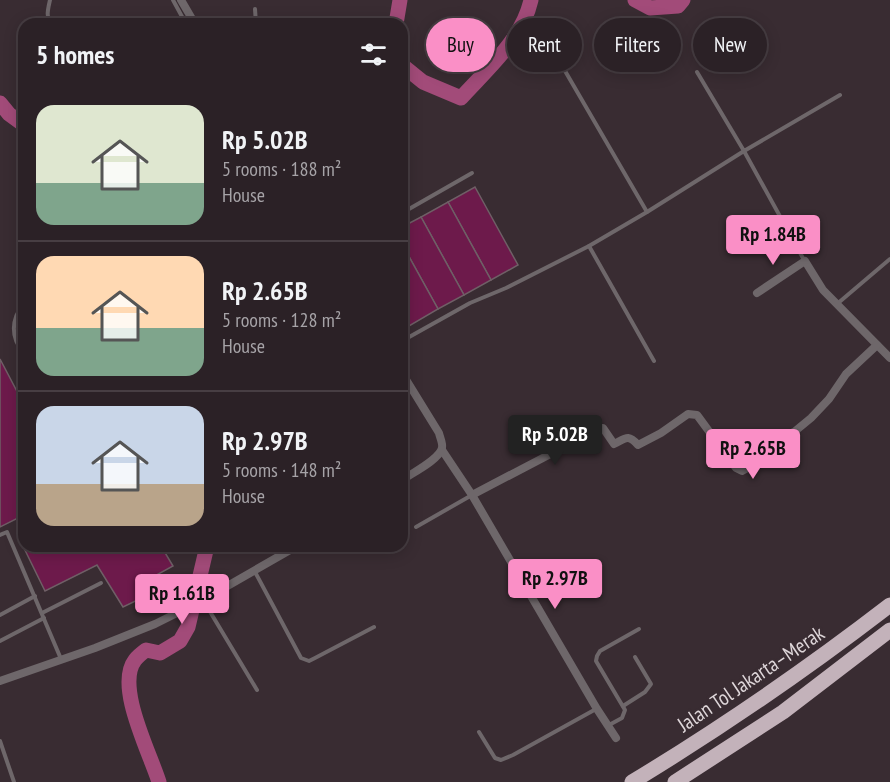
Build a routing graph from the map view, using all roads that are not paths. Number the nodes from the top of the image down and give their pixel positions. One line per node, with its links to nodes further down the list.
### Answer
1 (50, 0): 5 (lane)
2 (173, 0): 6 (lane)
3 (181, 0): 7 (street)
4 (255, 9): 8 (lane)
5 (48, 18)
6 (183, 18)
7 (192, 18)
8 (256, 18)
9 (566, 72): 15 (lane)
10 (697, 72): 12 (lane)
11 (840, 95): 12 (lane)
12 (744, 151): 15 (lane); 18 (lane)
13 (472, 173): 14 (lane)
14 (408, 210)
15 (647, 212): 16 (lane)
16 (589, 246): 22 (lane); 26 (lane)
17 (890, 259): 20 (lane)
18 (805, 261): 19 (street); 20 (street)
19 (757, 293)
20 (837, 305): 24 (street)
21 (18, 312): 23 (lane)
22 (408, 338)
23 (18, 345)
24 (877, 345): 25 (street); 30 (street)
25 (890, 358)
26 (654, 361)
27 (408, 383): 28 (street)
28 (441, 450): 29 (street); 30 (street)
29 (408, 476)
30 (472, 495): 31 (lane); 50 (street)
31 (416, 527)
32 (0, 535): 36 (lane)
33 (287, 552): 34 (street)
34 (254, 571): 37 (street); 41 (lane)
35 (101, 583): 40 (lane)
36 (35, 596): 39 (lane); 40 (lane)
37 (200, 601): 46 (street); 48 (lane)
38 (890, 605): 56 (highway, Jalan Tol Jakarta–Merak)
39 (0, 615)
40 (43, 615): 44 (lane); 46 (lane)
41 (374, 627)
42 (639, 628): 49 (lane)
43 (890, 630): 57 (highway, Jalan Tol Jakarta–Merak)
44 (0, 641)
45 (635, 657): 49 (lane)
46 (62, 660): 47 (street)
47 (0, 681)
48 (257, 690)
49 (623, 706): 51 (lane)
50 (597, 709): 51 (street); 52 (lane)
51 (609, 726): 53 (street)
52 (479, 732)
53 (616, 738)
54 (0, 741): 55 (lane)
55 (14, 782)
56 (632, 782)
57 (675, 782)

